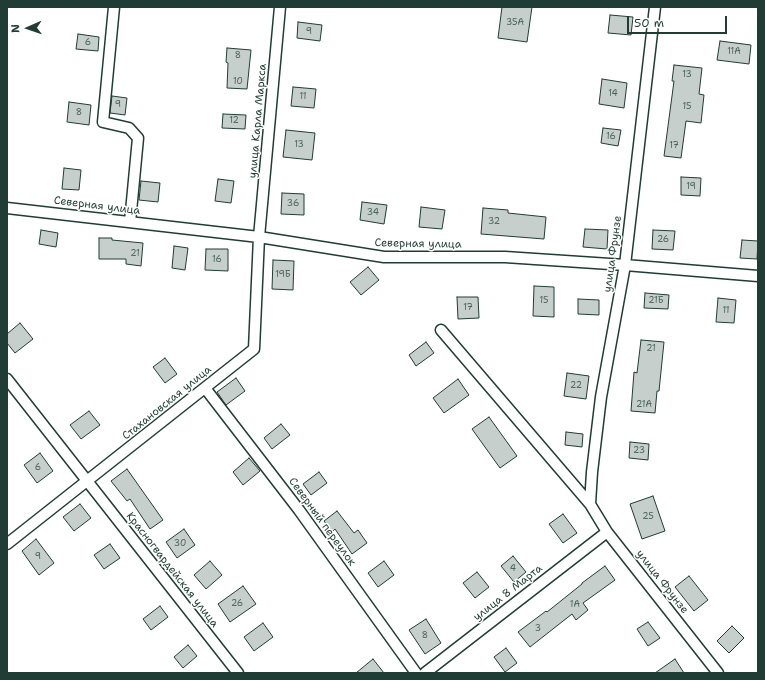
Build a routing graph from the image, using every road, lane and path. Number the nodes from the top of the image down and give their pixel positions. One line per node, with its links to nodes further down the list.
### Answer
1 (114, 7): 5 (street)
2 (280, 7): 6 (street, улица Карла Маркса)
3 (655, 7): 7 (street, улица Фрунзе)
4 (7, 208): 5 (street, Северная улица)
5 (130, 222): 6 (street, Северная улица)
6 (259, 237): 7 (street, Северная улица); 11 (street, Стахановская улица)
7 (625, 264): 8 (street, Северная улица); 13 (street, улица Фрунзе)
8 (758, 276)
9 (441, 330): 13 (street, улица Фрунзе)
10 (7, 380): 12 (street, Красногвардейская улица)
11 (205, 388): 12 (street, Стахановская улица); 17 (street, Северный переулок)
12 (87, 482): 15 (street, Стахановская улица); 16 (street, Красногвардейская улица)
13 (590, 504): 14 (street, улица Фрунзе)
14 (607, 532): 18 (street, улица 8 Марта); 19 (street, улица Фрунзе)
15 (7, 544)
16 (238, 673)
17 (416, 673)
18 (425, 673)
19 (718, 673)

